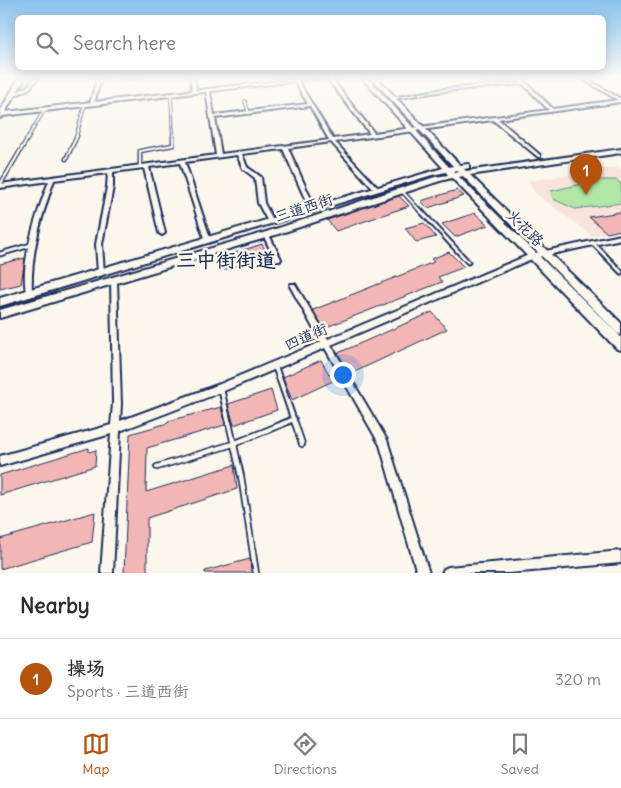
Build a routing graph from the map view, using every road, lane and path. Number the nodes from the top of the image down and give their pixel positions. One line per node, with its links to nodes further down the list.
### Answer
1 (88, 104): 27 (lane)
2 (82, 105): 12 (street)
3 (171, 105): 29 (lane)
4 (210, 105): 16 (street)
5 (247, 105): 14 (lane)
6 (350, 105): 19 (street)
7 (391, 105): 18 (street)
8 (398, 105): 18 (street)
9 (546, 105): 13 (street)
10 (592, 105): 13 (street)
11 (311, 106): 14 (street); 20 (street)
12 (45, 109): 15 (street); 33 (lane)
13 (552, 110): 17 (street)
14 (249, 112): 16 (street)
15 (1, 115)
16 (212, 117): 25 (street)
17 (494, 118): 18 (street); 26 (street)
18 (416, 129): 19 (street); 31 (street, 火花路)
19 (373, 135): 20 (street)
20 (332, 140): 22 (street); 34 (street)
21 (621, 145): 26 (street)
22 (285, 147): 24 (street); 36 (street)
23 (621, 151): 31 (street, 三道西街)
24 (239, 153): 25 (street); 37 (street)
25 (219, 156): 28 (street)
26 (538, 156): 31 (street)
27 (66, 160)
28 (182, 161): 29 (street); 41 (street)
29 (143, 166): 30 (street); 38 (street)
30 (111, 171): 32 (street); 50 (street)
31 (456, 171): 34 (street); 35 (street, 三道西街); 44 (street); 46 (street, 火花路)
32 (52, 179): 33 (street); 43 (street)
33 (0, 185)
34 (377, 190): 36 (street)
35 (402, 191): 39 (street, 三道西街); 48 (lane)
36 (313, 210): 37 (street)
37 (271, 222): 41 (street)
38 (162, 233)
39 (266, 235): 47 (street); 51 (street, 三道西街)
40 (621, 237): 42 (street, 四道街)
41 (208, 241): 50 (street)
42 (593, 243): 44 (street, 四道街); 49 (lane)
43 (34, 245): 45 (lane); 53 (street)
44 (544, 253): 46 (street, 四道街); 56 (street)
45 (0, 254)
46 (533, 256): 57 (street, 四道街); 58 (street, 火花路)
47 (278, 259)
48 (468, 262)
49 (621, 272)
50 (101, 273): 53 (street)
51 (114, 281): 55 (street, 三道西街); 62 (street)
52 (293, 286): 57 (street)
53 (29, 294): 54 (street)
54 (0, 302)
55 (0, 314)
56 (621, 330)
57 (326, 343): 59 (street, 四道街); 71 (street)
58 (621, 345)
59 (275, 366): 60 (street, 四道街); 61 (lane)
60 (221, 388): 62 (street, 四道街); 63 (lane)
61 (294, 419): 63 (lane); 64 (lane)
62 (115, 428): 65 (street, 四道街); 69 (street)
63 (233, 444): 66 (lane); 70 (lane)
64 (302, 444)
65 (0, 461)
66 (157, 467)
67 (621, 557): 68 (street)
68 (487, 571): 72 (street)
69 (107, 573)
70 (256, 573)
71 (424, 573)
72 (448, 573)

